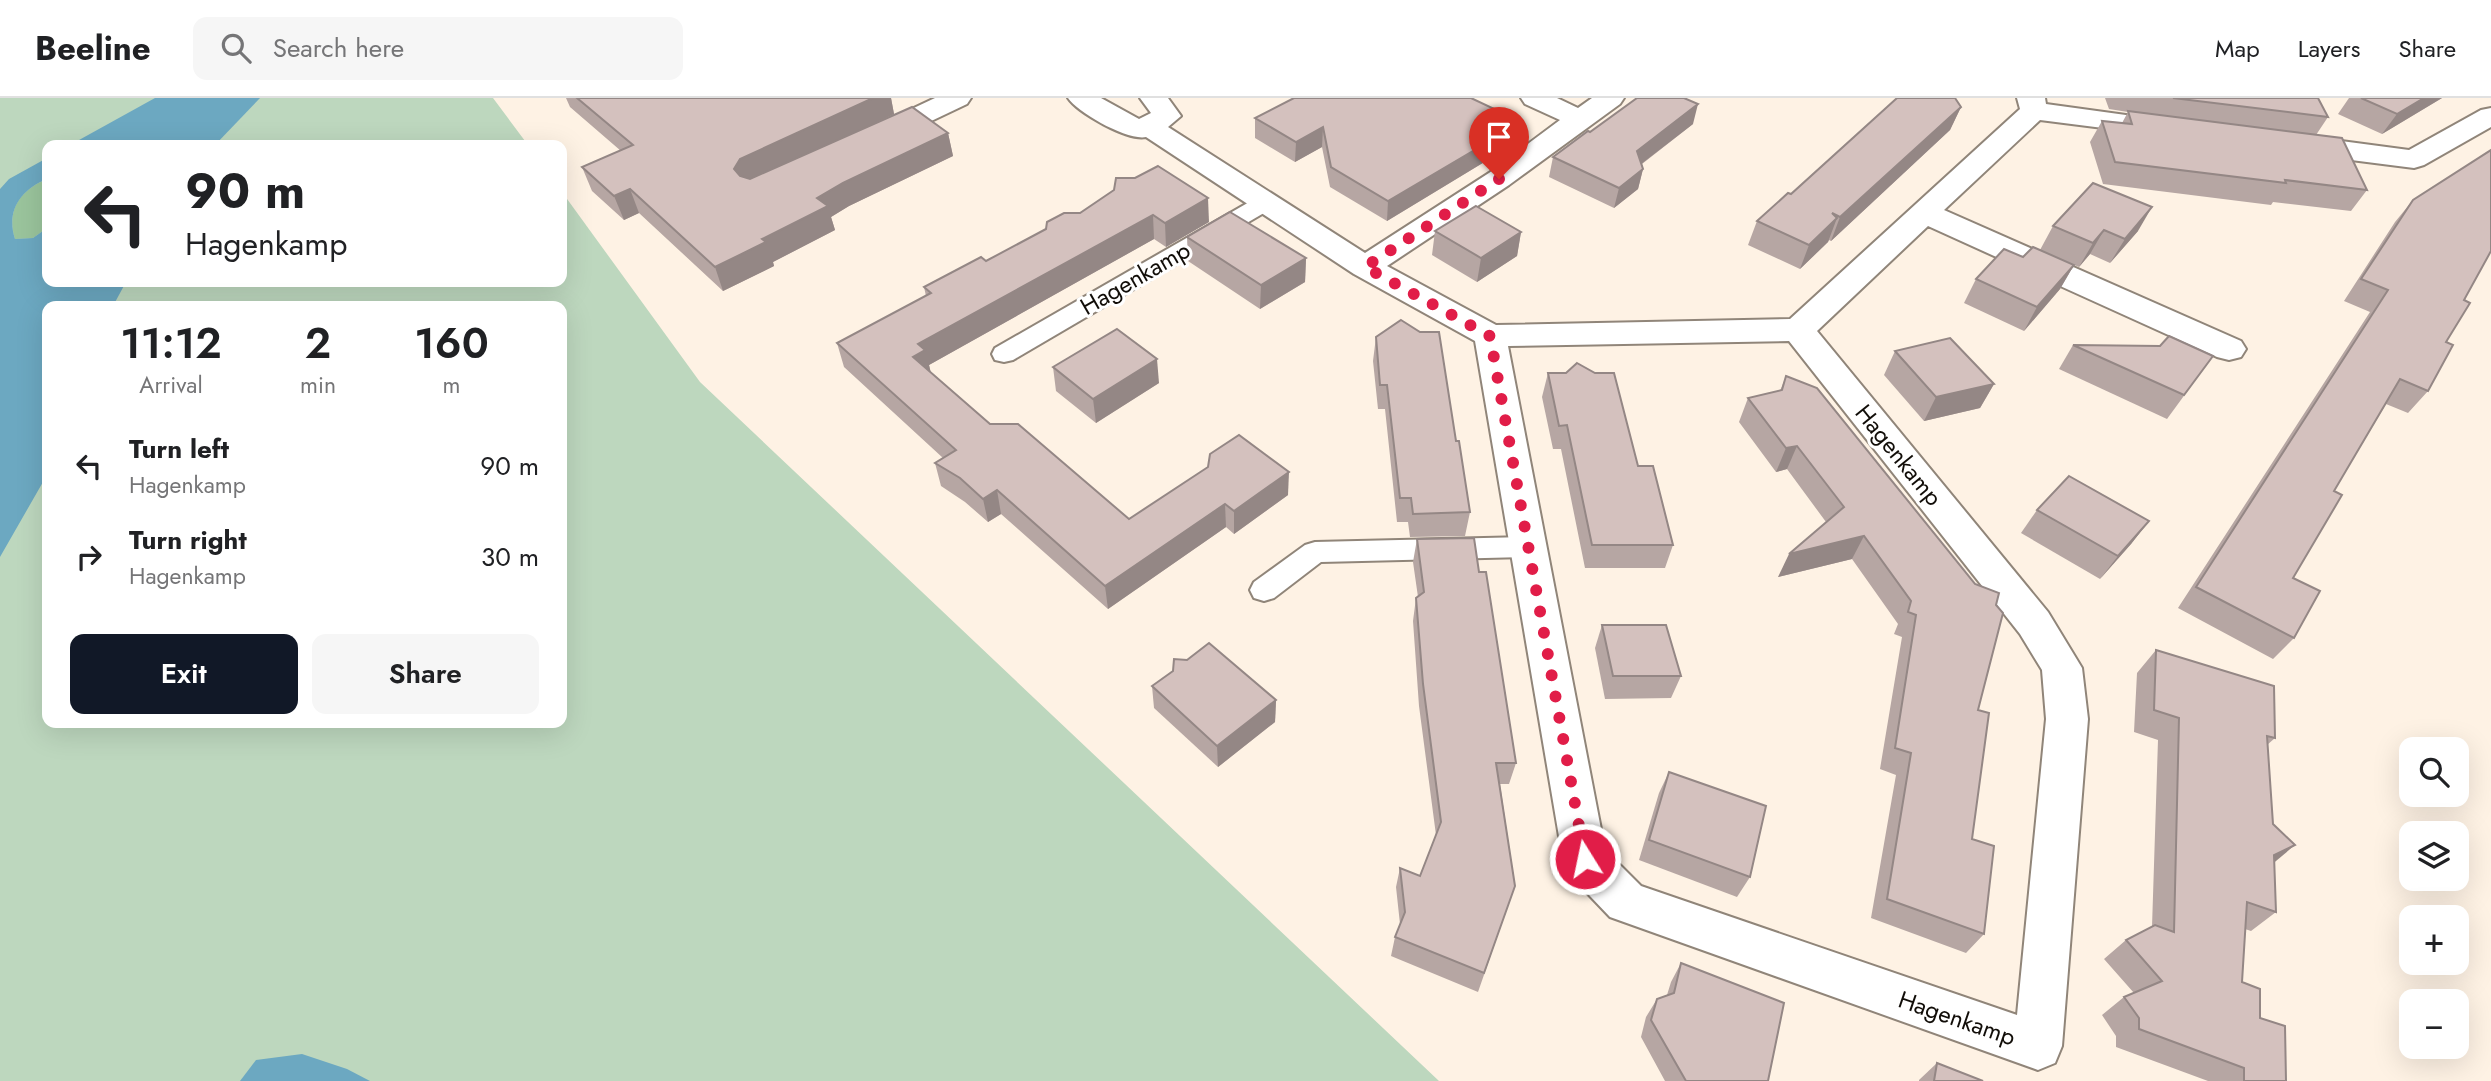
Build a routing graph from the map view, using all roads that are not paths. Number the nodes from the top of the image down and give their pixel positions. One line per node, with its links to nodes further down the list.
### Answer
1 (957, 98): 11 (street)
2 (1082, 98): 6 (street)
3 (1535, 98): 8 (street)
4 (1610, 98): 8 (street)
5 (2032, 105): 9 (street); 13 (street)
6 (1151, 112): 12 (street)
7 (2491, 116): 10 (street)
8 (1580, 119): 14 (street)
9 (2197, 132)
10 (2265, 140)
11 (846, 150)
12 (1266, 202): 14 (street); 18 (lane, Hagenkamp)
13 (1925, 213): 15 (street); 17 (street)
14 (1365, 267): 16 (street)
15 (1798, 330): 16 (street); 19 (street, Hagenkamp)
16 (1490, 336): 19 (street, Hagenkamp)
17 (2229, 349)
18 (1004, 354)
19 (1528, 547): 20 (lane)
20 (1264, 590)

